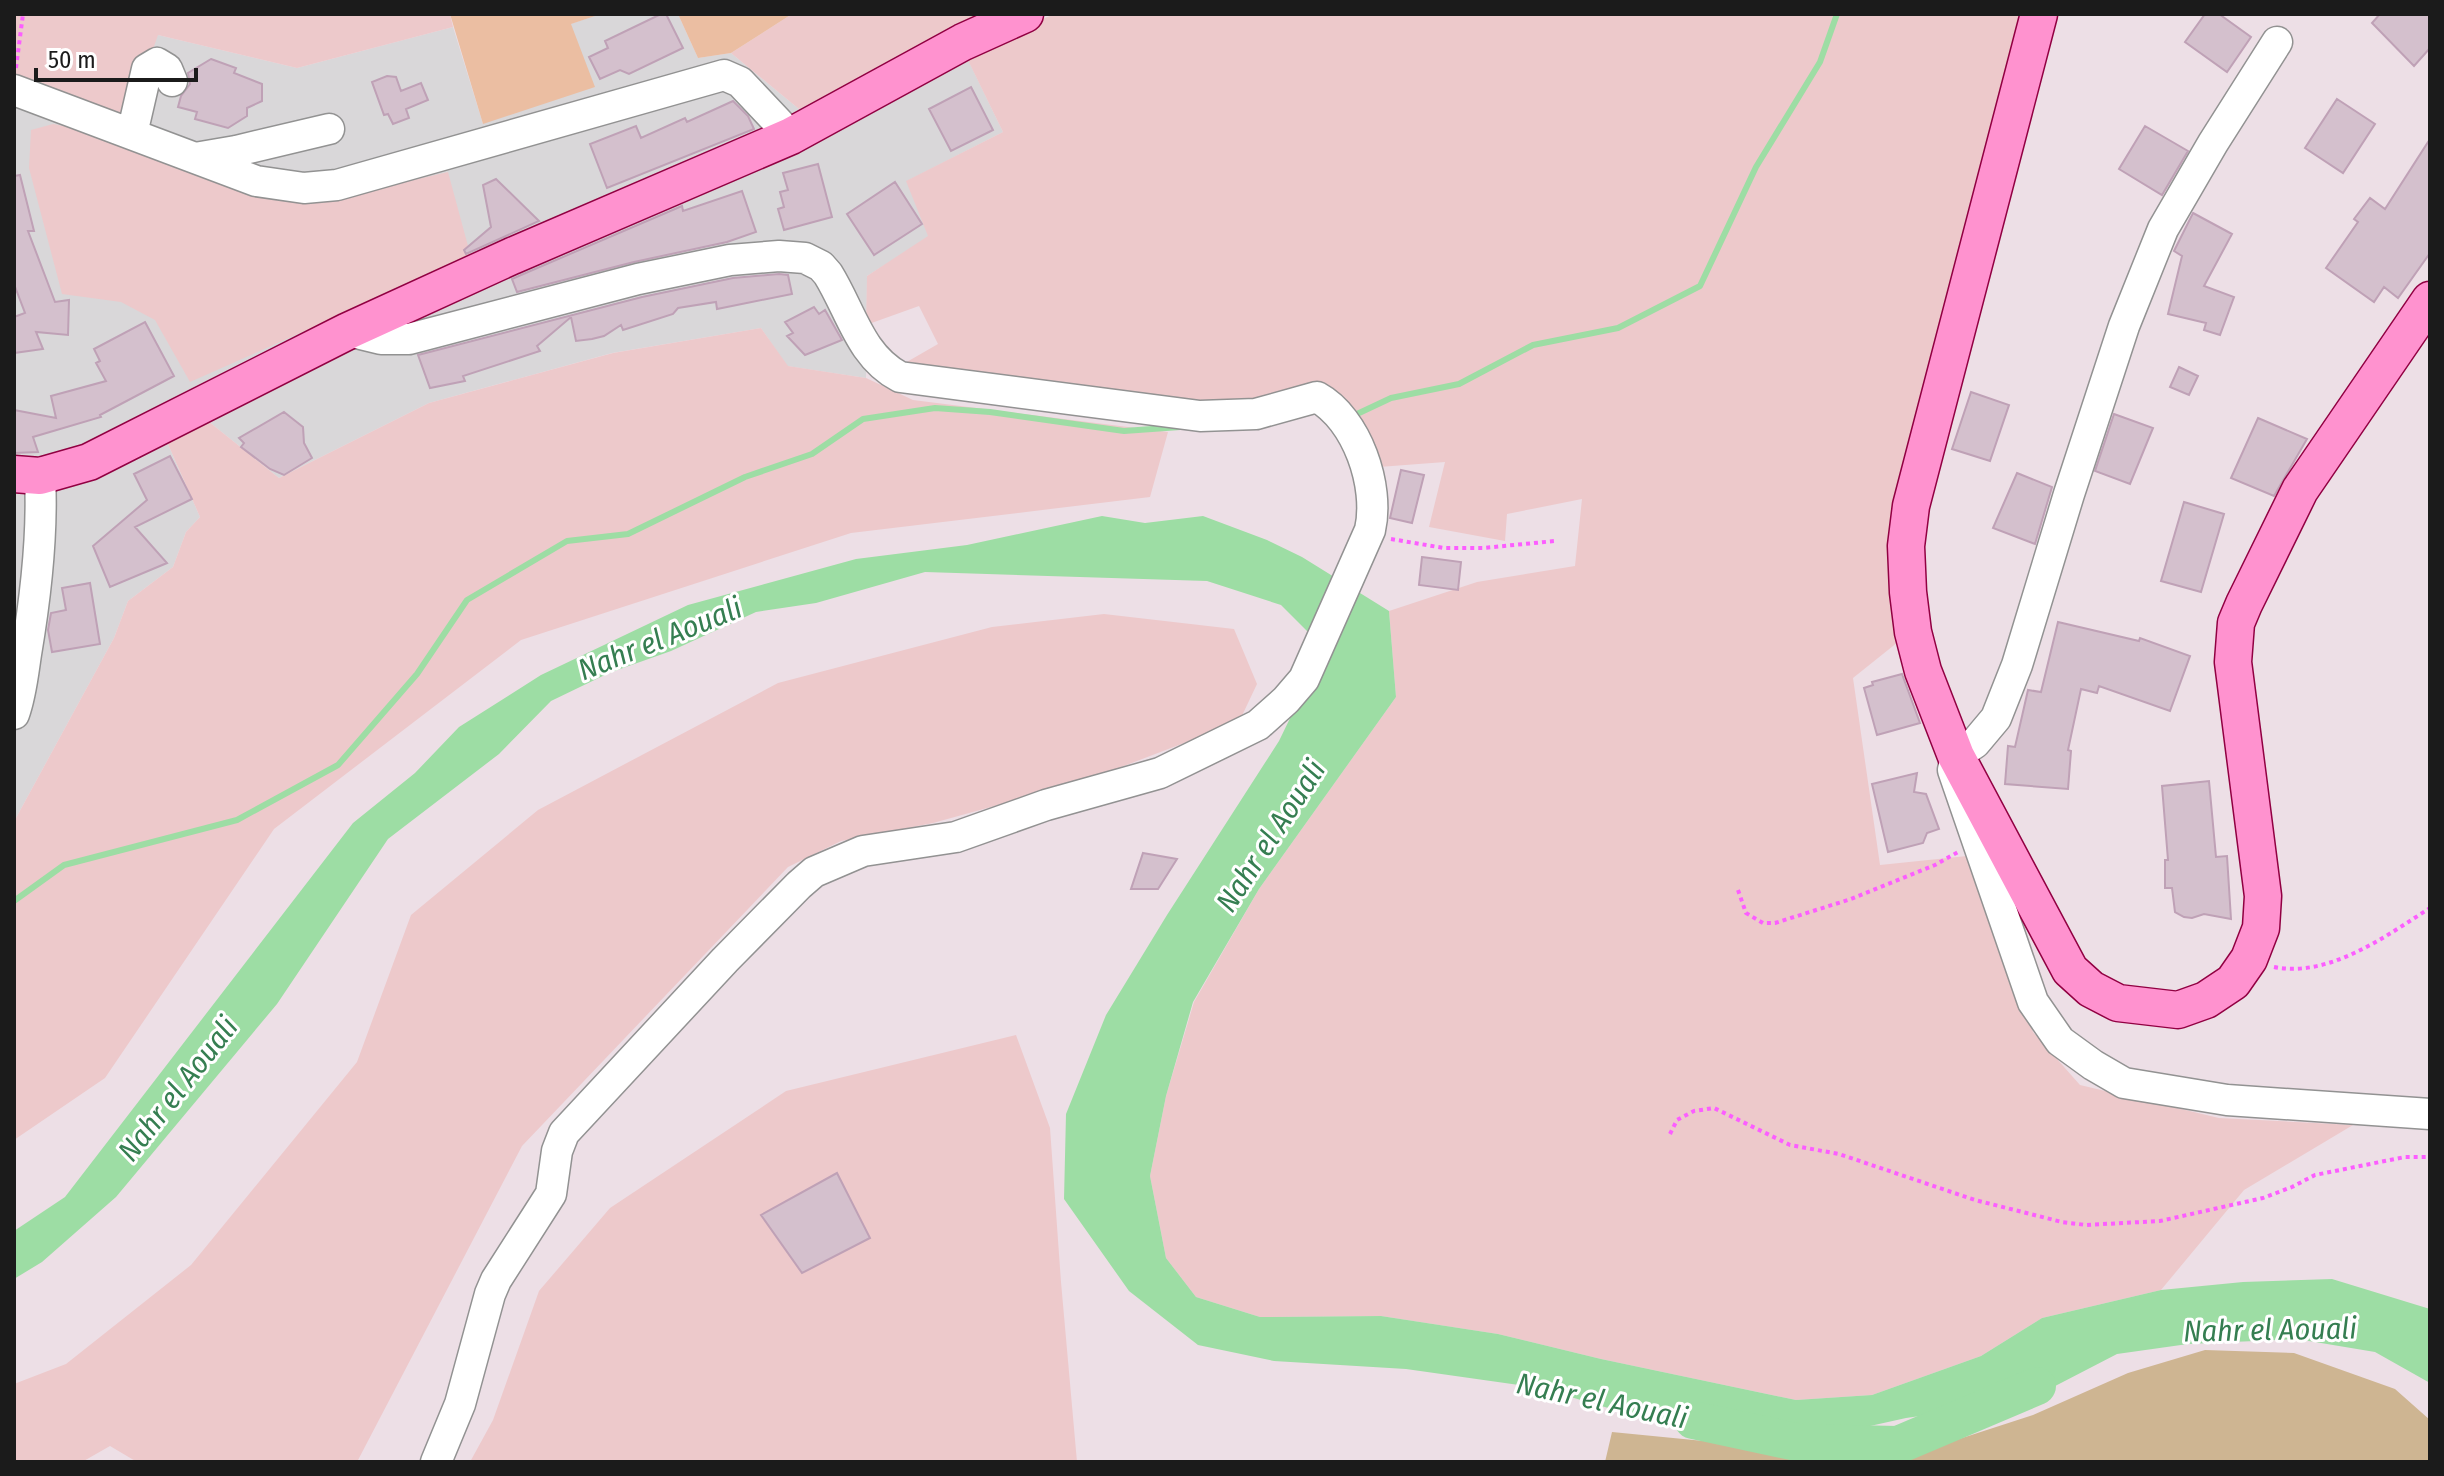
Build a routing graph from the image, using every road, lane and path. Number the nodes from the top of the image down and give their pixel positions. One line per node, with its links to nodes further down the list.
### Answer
1 (23, 14): 5 (path)
2 (1025, 14): 10 (main road)
3 (2039, 14): 18 (main road)
4 (2277, 42): 18 (street)
5 (14, 78)
6 (172, 81): 9 (street)
7 (14, 90): 9 (street)
8 (329, 129): 11 (street)
9 (132, 134): 11 (street)
10 (791, 136): 11 (street); 13 (main road)
11 (194, 158)
12 (2430, 300): 22 (main road)
13 (348, 331): 14 (main road); 16 (street)
14 (27, 475): 17 (street)
15 (1555, 541): 16 (path)
16 (1365, 542): 26 (street)
17 (14, 714)
18 (1956, 756): 19 (street); 22 (main road)
19 (1976, 839): 20 (path); 23 (street)
20 (1738, 890)
21 (2430, 908): 22 (path)
22 (2249, 959)
23 (2430, 1114)
24 (1670, 1134): 25 (path)
25 (2430, 1157)
26 (436, 1462)

